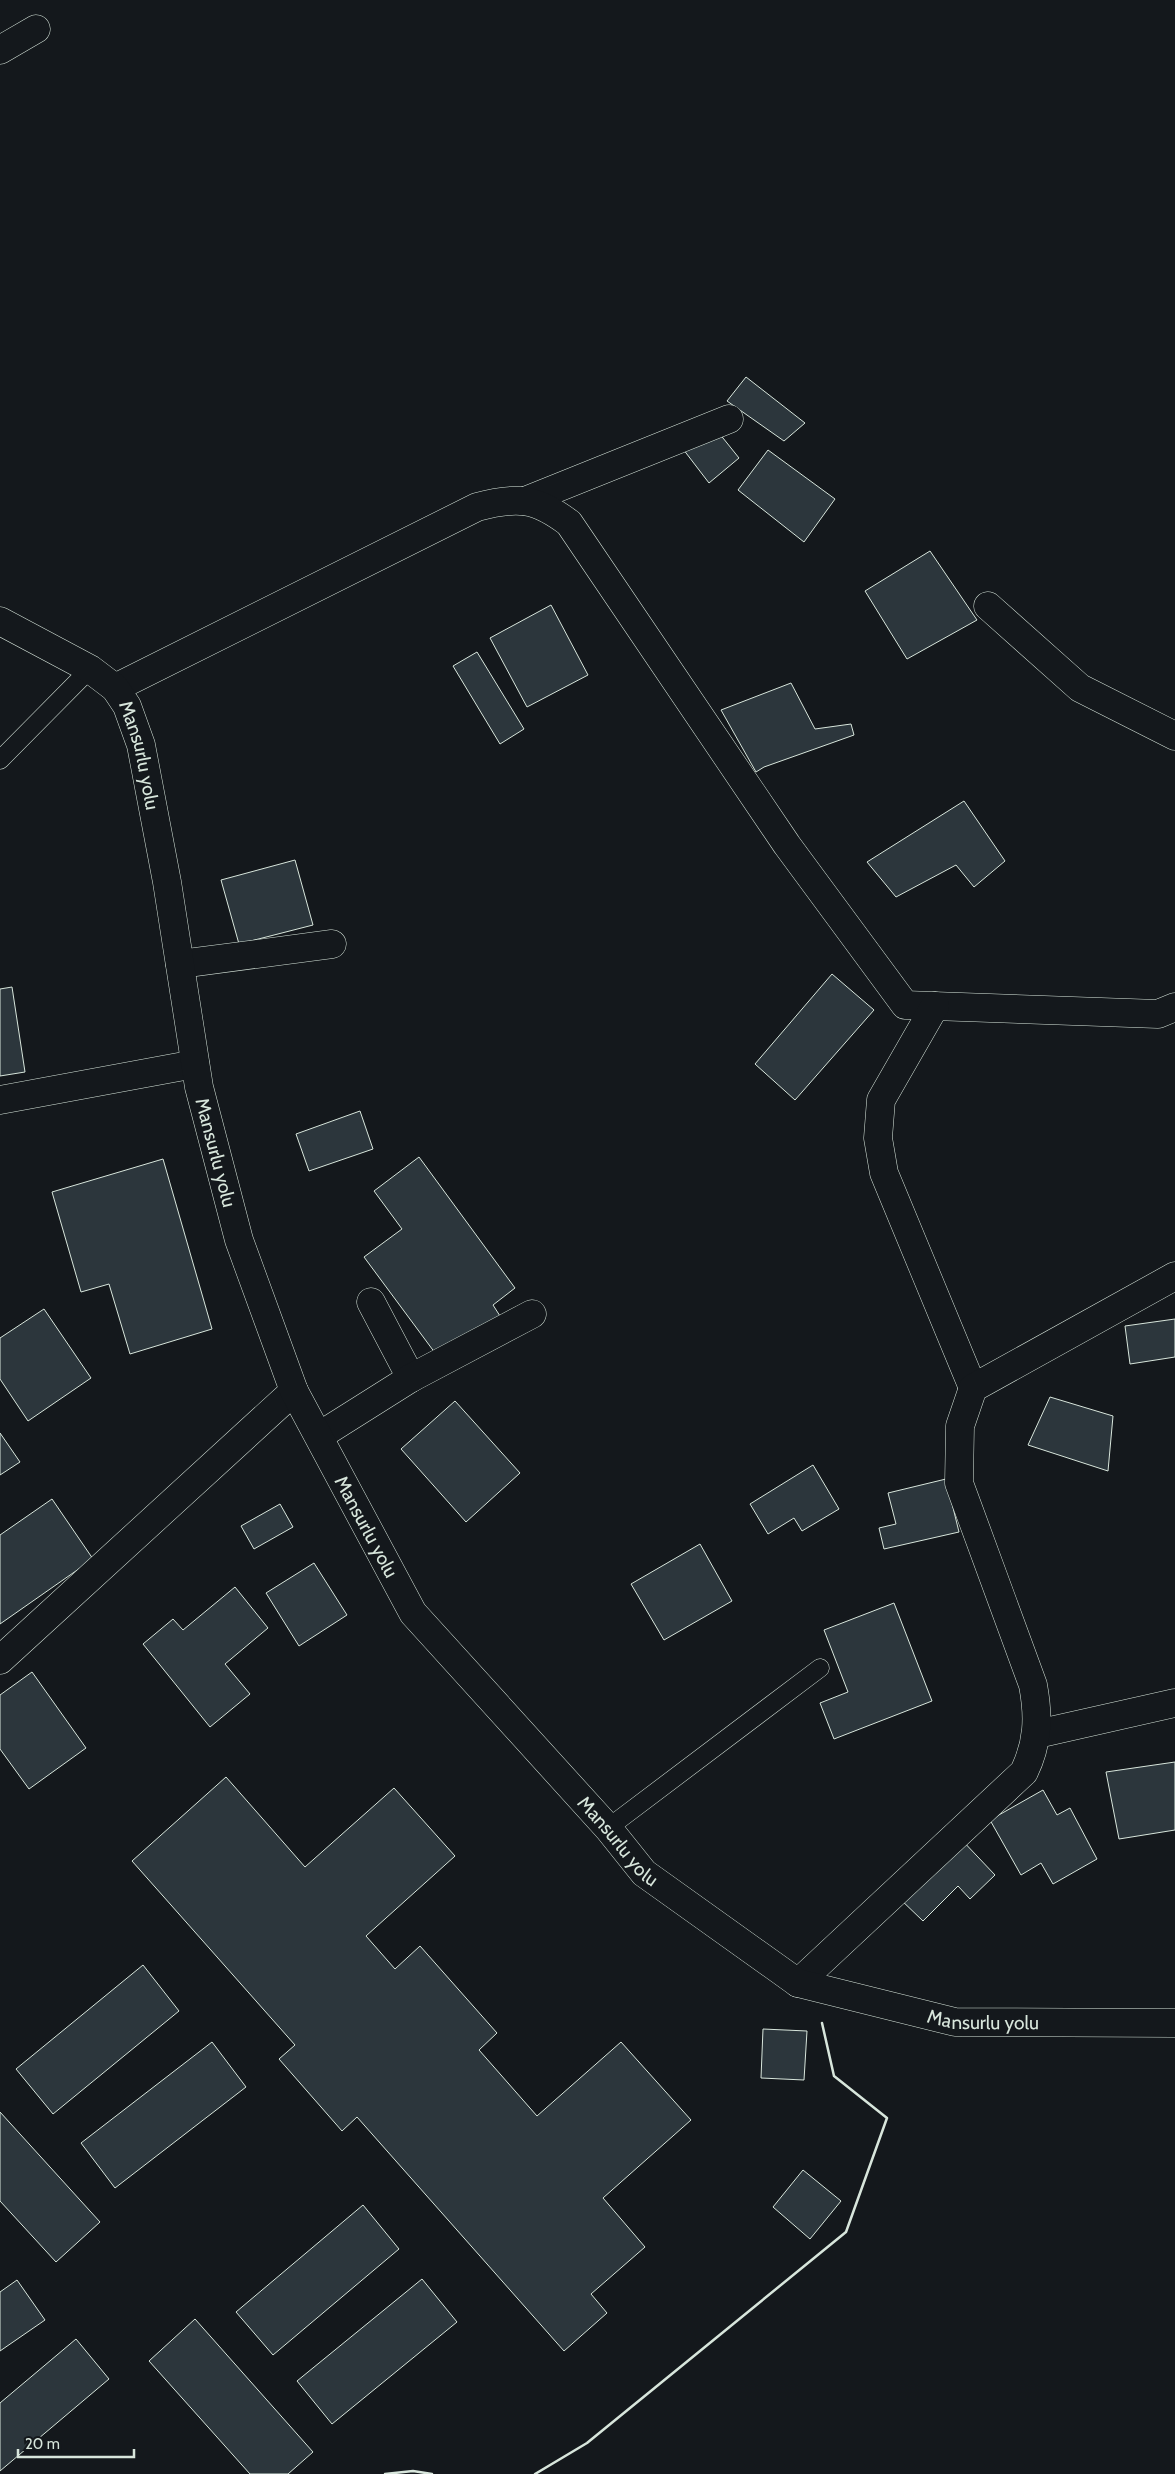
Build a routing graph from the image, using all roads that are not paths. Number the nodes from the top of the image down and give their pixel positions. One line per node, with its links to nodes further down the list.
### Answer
1 (36, 29): 2 (street)
2 (0, 50)
3 (728, 419): 4 (street)
4 (525, 501): 8 (street); 13 (street)
5 (988, 606): 9 (street)
6 (0, 621): 7 (street, Mansurlu yolu)
7 (90, 669): 8 (street, Mansurlu yolu); 10 (lane)
8 (115, 688): 12 (street, Mansurlu yolu)
9 (1175, 736)
10 (0, 760)
11 (332, 944): 12 (street)
12 (180, 964): 15 (street, Mansurlu yolu)
13 (935, 1006): 14 (street); 21 (street)
14 (1175, 1007)
15 (196, 1064): 16 (street); 22 (street, Mansurlu yolu)
16 (0, 1100)
17 (1175, 1276): 21 (street)
18 (371, 1302): 20 (street)
19 (532, 1314): 20 (street)
20 (411, 1378): 23 (street)
21 (973, 1388): 27 (street)
22 (294, 1391): 23 (street, Mansurlu yolu); 24 (street)
23 (319, 1436): 28 (street, Mansurlu yolu)
24 (0, 1660)
25 (820, 1668): 28 (lane)
26 (1175, 1703): 27 (street)
27 (1037, 1734): 29 (street)
28 (608, 1828): 29 (street, Mansurlu yolu)
29 (798, 1983): 30 (street, Mansurlu yolu)
30 (1175, 2023)

